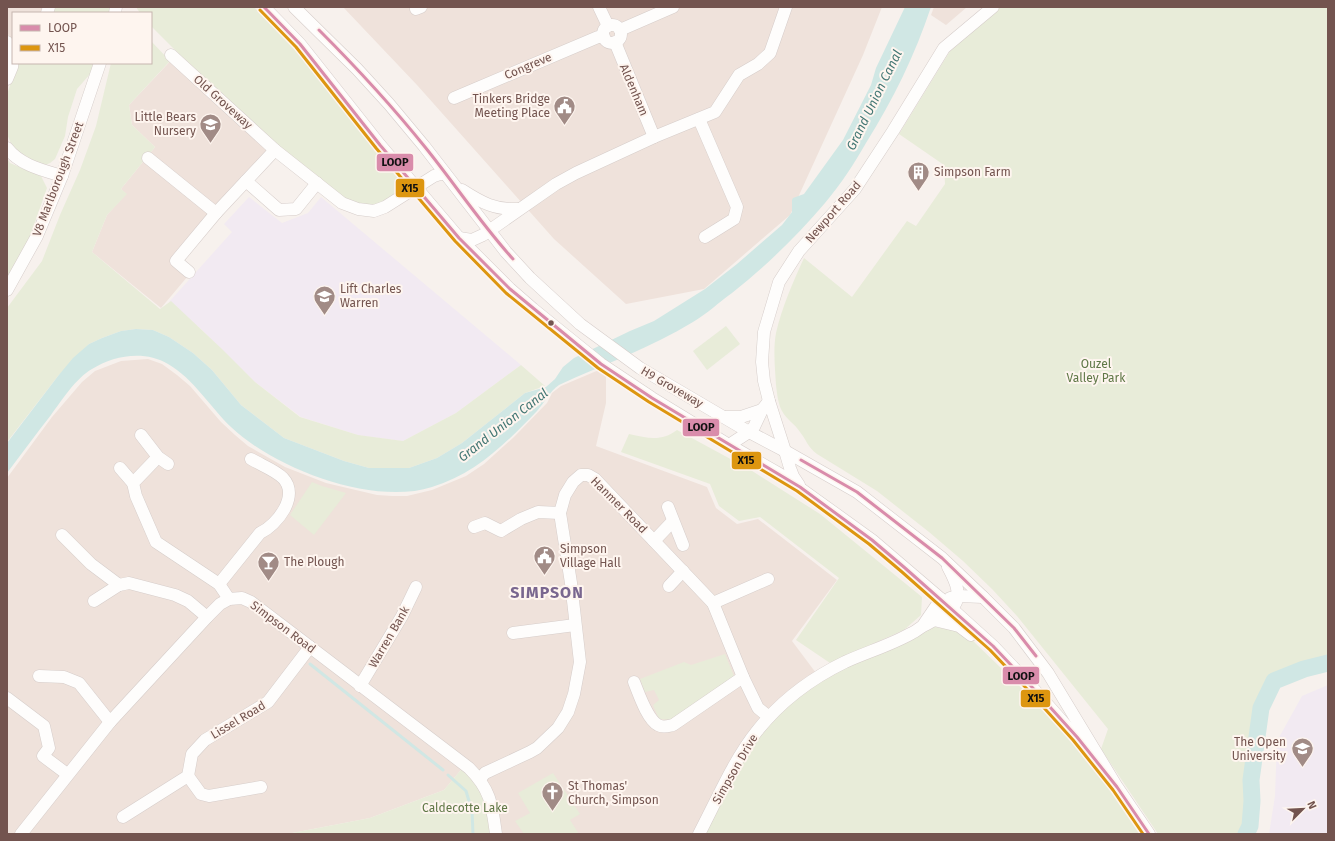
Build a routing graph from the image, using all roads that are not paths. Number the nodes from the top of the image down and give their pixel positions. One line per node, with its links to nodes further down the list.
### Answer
1 (264, 7): 27 (street, H9 Groveway)
2 (294, 7): 19 (street)
3 (599, 7): 7 (street)
4 (673, 7): 8 (street)
5 (786, 7): 17 (street)
6 (993, 7): 37 (street, Newport Road)
7 (608, 26): 8 (street); 9 (street)
8 (620, 30): 9 (street)
9 (609, 40): 16 (street, Congreve); 18 (street, Aldenham)
10 (7, 42): 11 (street)
11 (12, 52)
12 (171, 55): 21 (street, Old Groveway)
13 (12, 64): 15 (street)
14 (100, 64): 23 (street, V8 Marlborough Street)
15 (7, 78)
16 (454, 98)
17 (699, 120): 18 (street); 33 (street)
18 (654, 137): 29 (street)
19 (424, 146): 24 (street); 27 (street)
20 (7, 148): 23 (street)
21 (275, 150): 25 (street); 26 (street, Old Groveway)
22 (148, 158): 30 (street)
23 (62, 176): 36 (street, V8 Marlborough Street)
24 (449, 178): 27 (street, Old Groveway); 28 (street)
25 (246, 182): 26 (street); 30 (street)
26 (316, 183): 27 (street, Old Groveway)
27 (420, 185): 32 (street, H9 Groveway)
28 (476, 206): 29 (street); 31 (street, H9 Groveway)
29 (518, 209): 31 (street)
30 (216, 213): 35 (street)
31 (486, 233): 32 (street); 34 (street); 38 (street, H9 Groveway)
32 (456, 236): 34 (street, H9 Groveway)
33 (705, 237)
34 (486, 266): 41 (street, H9 Groveway)
35 (189, 272)
36 (7, 290)
37 (765, 405): 38 (street); 39 (street); 42 (street, Newport Road)
38 (724, 418): 39 (street, H9 Groveway)
39 (749, 432): 41 (street); 42 (street, H9 Groveway)
40 (141, 435): 45 (street)
41 (728, 445): 46 (street, H9 Groveway)
42 (785, 451): 46 (street, Newport Road); 54 (street, H9 Groveway)
43 (251, 459): 57 (street)
44 (120, 468): 45 (street)
45 (133, 483): 57 (street)
46 (800, 487): 64 (street, H9 Groveway)
47 (668, 507): 49 (street)
48 (560, 514): 50 (street); 52 (street, Hanmer Road); 70 (street, Hanmer Road)
49 (674, 521): 52 (street, Hanmer Road); 53 (street)
50 (474, 527)
51 (62, 535): 58 (street)
52 (654, 541): 55 (street, Hanmer Road)
53 (683, 545)
54 (942, 558): 61 (street); 62 (street, H9 Groveway)
55 (684, 571): 59 (street); 66 (street, Hanmer Road)
56 (768, 579): 66 (street)
57 (219, 584): 63 (street)
58 (119, 585): 65 (street); 68 (street)
59 (669, 586)
60 (416, 587): 76 (street, Warren Bank)
61 (958, 596): 62 (street); 64 (street); 67 (street)
62 (984, 597): 85 (street, H9 Groveway)
63 (230, 599): 68 (street); 72 (street, Simpson Road)
64 (941, 599): 67 (street, H9 Groveway); 69 (street, Simpson Drive)
65 (94, 601)
66 (713, 602): 74 (street, Hanmer Road)
67 (951, 608): 69 (street, Simpson Drive); 77 (street, H9 Groveway)
68 (207, 617): 80 (street)
69 (928, 623): 77 (street); 79 (street, Simpson Drive)
70 (575, 625): 71 (street); 83 (street, Hanmer Road)
71 (513, 633)
72 (310, 647): 76 (street, Simpson Road); 82 (street, Lissel Road)
73 (38, 676): 80 (street)
74 (743, 677): 75 (street); 79 (street, Hanmer Road)
75 (634, 682)
76 (360, 686): 83 (street, Simpson Road)
77 (1031, 686): 85 (street, H9 Groveway)
78 (7, 698): 81 (street)
79 (769, 717): 89 (street, Simpson Drive)
80 (110, 722): 81 (street)
81 (67, 774): 87 (street)
82 (188, 776): 84 (street); 86 (street)
83 (480, 779): 88 (street, Simpson Road)
84 (260, 786)
85 (1117, 787): 90 (street, H9 Groveway)
86 (123, 817)
87 (21, 834)
88 (496, 834)
89 (699, 834)
90 (1149, 834)

